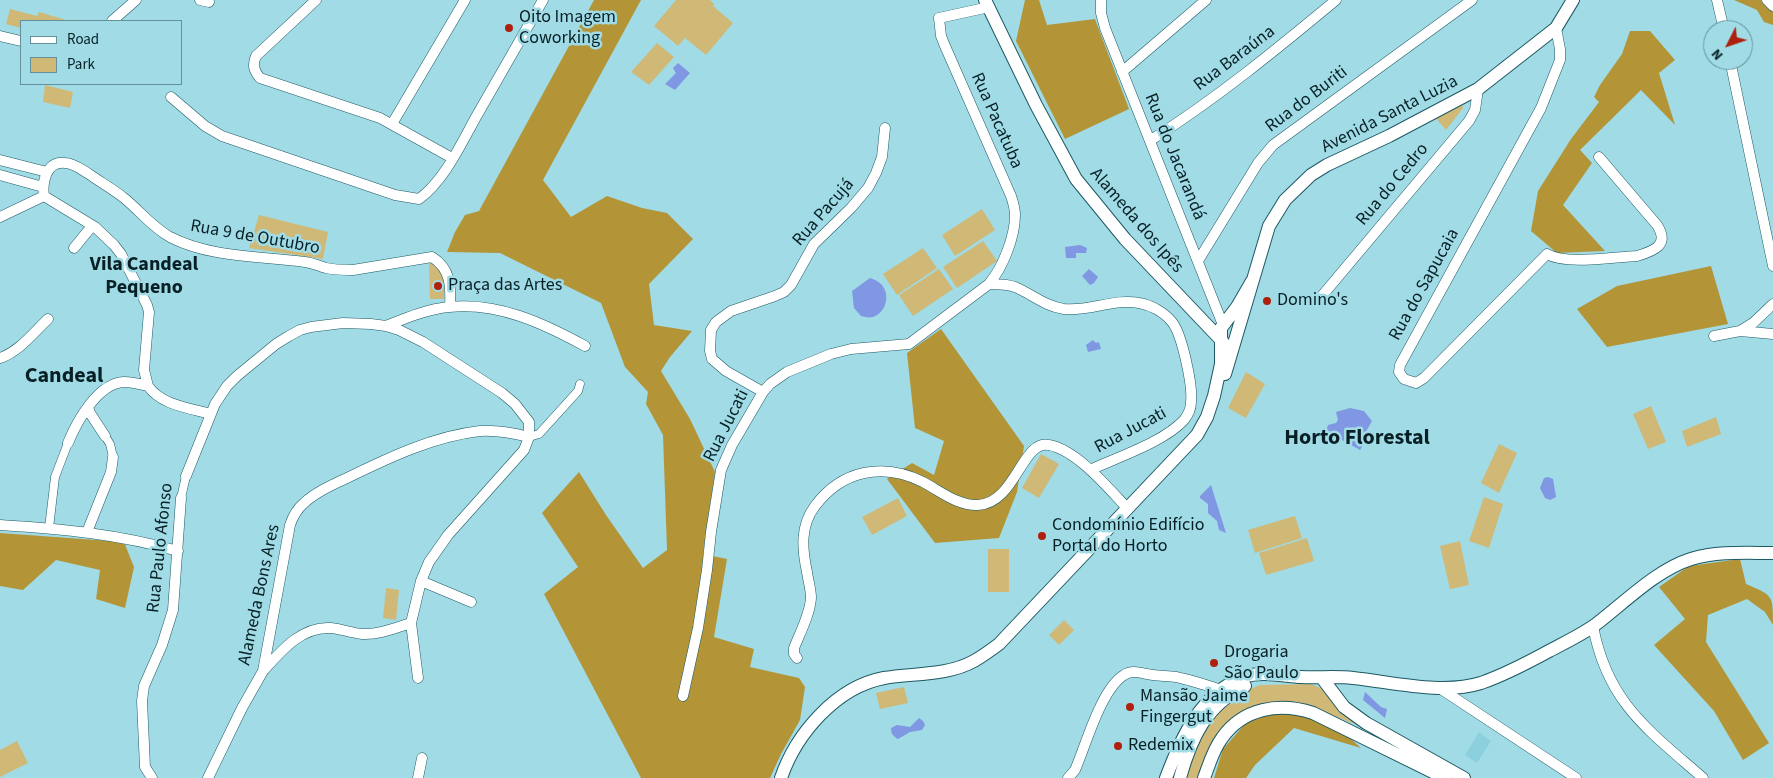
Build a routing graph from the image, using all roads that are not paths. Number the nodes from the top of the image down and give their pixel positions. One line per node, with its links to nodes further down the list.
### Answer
1 (126, 0): 15 (street)
2 (136, 0): 15 (street)
3 (316, 0): 24 (street)
4 (465, 0): 24 (street)
5 (544, 0): 27 (street)
6 (1101, 0): 21 (street, Rua do Jacarandá)
7 (1206, 0): 21 (street)
8 (1336, 0): 26 (street, Rua Baraúna)
9 (1472, 0): 36 (street, Rua do Buriti)
10 (1573, 0): 17 (street, Avenida Santa Luzia)
11 (1717, 0): 16 (street)
12 (1767, 0): 14 (street)
13 (988, 2): 37 (street, Rua Pacatuba); 50 (street, Alameda dos Ipês)
14 (1773, 6)
15 (114, 20)
16 (1722, 20)
17 (1556, 28): 22 (street, Avenida Santa Luzia); 28 (street, Rua do Sapucaia)
18 (0, 36): 19 (street)
19 (20, 41)
20 (1732, 70): 38 (street)
21 (1122, 72): 26 (street, Rua do Jacarandá)
22 (1478, 89): 41 (street, Rua do Cedro); 45 (street, Avenida Santa Luzia)
23 (171, 97): 27 (street)
24 (392, 124): 27 (street)
25 (885, 128): 56 (street, Rua Pacujá)
26 (1151, 140): 36 (street, Rua do Jacarandá)
27 (452, 158)
28 (1599, 158)
29 (0, 160): 30 (street)
30 (47, 172): 32 (street); 43 (street, Rua 9 de Outubro)
31 (0, 175): 32 (street)
32 (43, 191): 33 (street); 34 (street)
33 (0, 217)
34 (92, 226): 35 (street); 55 (street)
35 (74, 248)
36 (1198, 260): 45 (street, Rua do Jacarandá)
37 (1002, 266): 39 (street, Rua Pacatuba); 40 (street, Rua Jucati)
38 (1773, 266)
39 (989, 284): 40 (street, Rua Jucati); 56 (street, Rua Jucati)
40 (1015, 287): 64 (street, Rua Jucati)
41 (1321, 297)
42 (1773, 304): 47 (street)
43 (450, 307): 46 (street, Rua Paulo Afonso); 52 (street, Rua Paulo Afonso)
44 (48, 319): 53 (street)
45 (1231, 322): 50 (street, Avenida Santa Luzia); 51 (street, Avenida Santa Luzia)
46 (386, 326): 59 (street, Rua Paulo Afonso); 61 (street, Rua Paulo Afonso)
47 (1740, 331): 48 (street); 49 (street)
48 (1773, 334)
49 (1714, 336)
50 (1221, 339): 51 (street); 57 (street, Avenida Santa Luzia)
51 (1235, 343): 57 (street, Avenida Santa Luzia)
52 (585, 346)
53 (0, 358)
54 (580, 384): 61 (street)
55 (148, 386): 58 (street); 59 (street)
56 (763, 392): 83 (street, Rua Jucati)
57 (1214, 396): 67 (street, Avenida Santa Luzia)
58 (88, 407): 60 (street); 62 (street)
59 (211, 414): 65 (street, Rua Paulo Afonso)
60 (105, 436): 63 (street)
61 (529, 437): 73 (street); 78 (street, Alameda Bons Ares)
62 (68, 443): 69 (street)
63 (113, 457): 70 (street)
64 (1090, 470): 67 (street); 77 (street)
65 (186, 476): 66 (street, Rua Paulo Afonso)
66 (181, 498): 71 (street, Rua Paulo Afonso)
67 (1128, 509): 90 (street, Avenida Santa Luzia)
68 (0, 526): 69 (street)
69 (48, 528): 70 (street)
70 (87, 532): 71 (street)
71 (178, 551): 87 (street, Rua Paulo Afonso)
72 (1773, 553): 76 (street)
73 (421, 580): 74 (street); 75 (street)
74 (471, 602)
75 (411, 623): 78 (street); 79 (street)
76 (1593, 626): 82 (street); 98 (street)
77 (797, 658)
78 (264, 671): 88 (street, Alameda Bons Ares)
79 (418, 678)
80 (1322, 678): 81 (street); 84 (street); 85 (street)
81 (1341, 678): 82 (street); 85 (street)
82 (1441, 689): 97 (street)
83 (683, 696)
84 (1220, 697): 91 (street); 92 (street); 93 (street)
85 (1355, 715): 96 (street)
86 (422, 758): 89 (street)
87 (149, 777)
88 (208, 778)
89 (418, 778)
90 (781, 778)
91 (1068, 778)
92 (1166, 778)
93 (1180, 778)
94 (1204, 778): 95 (street)
95 (1445, 778)
96 (1464, 778)
97 (1576, 778)
98 (1703, 778)

